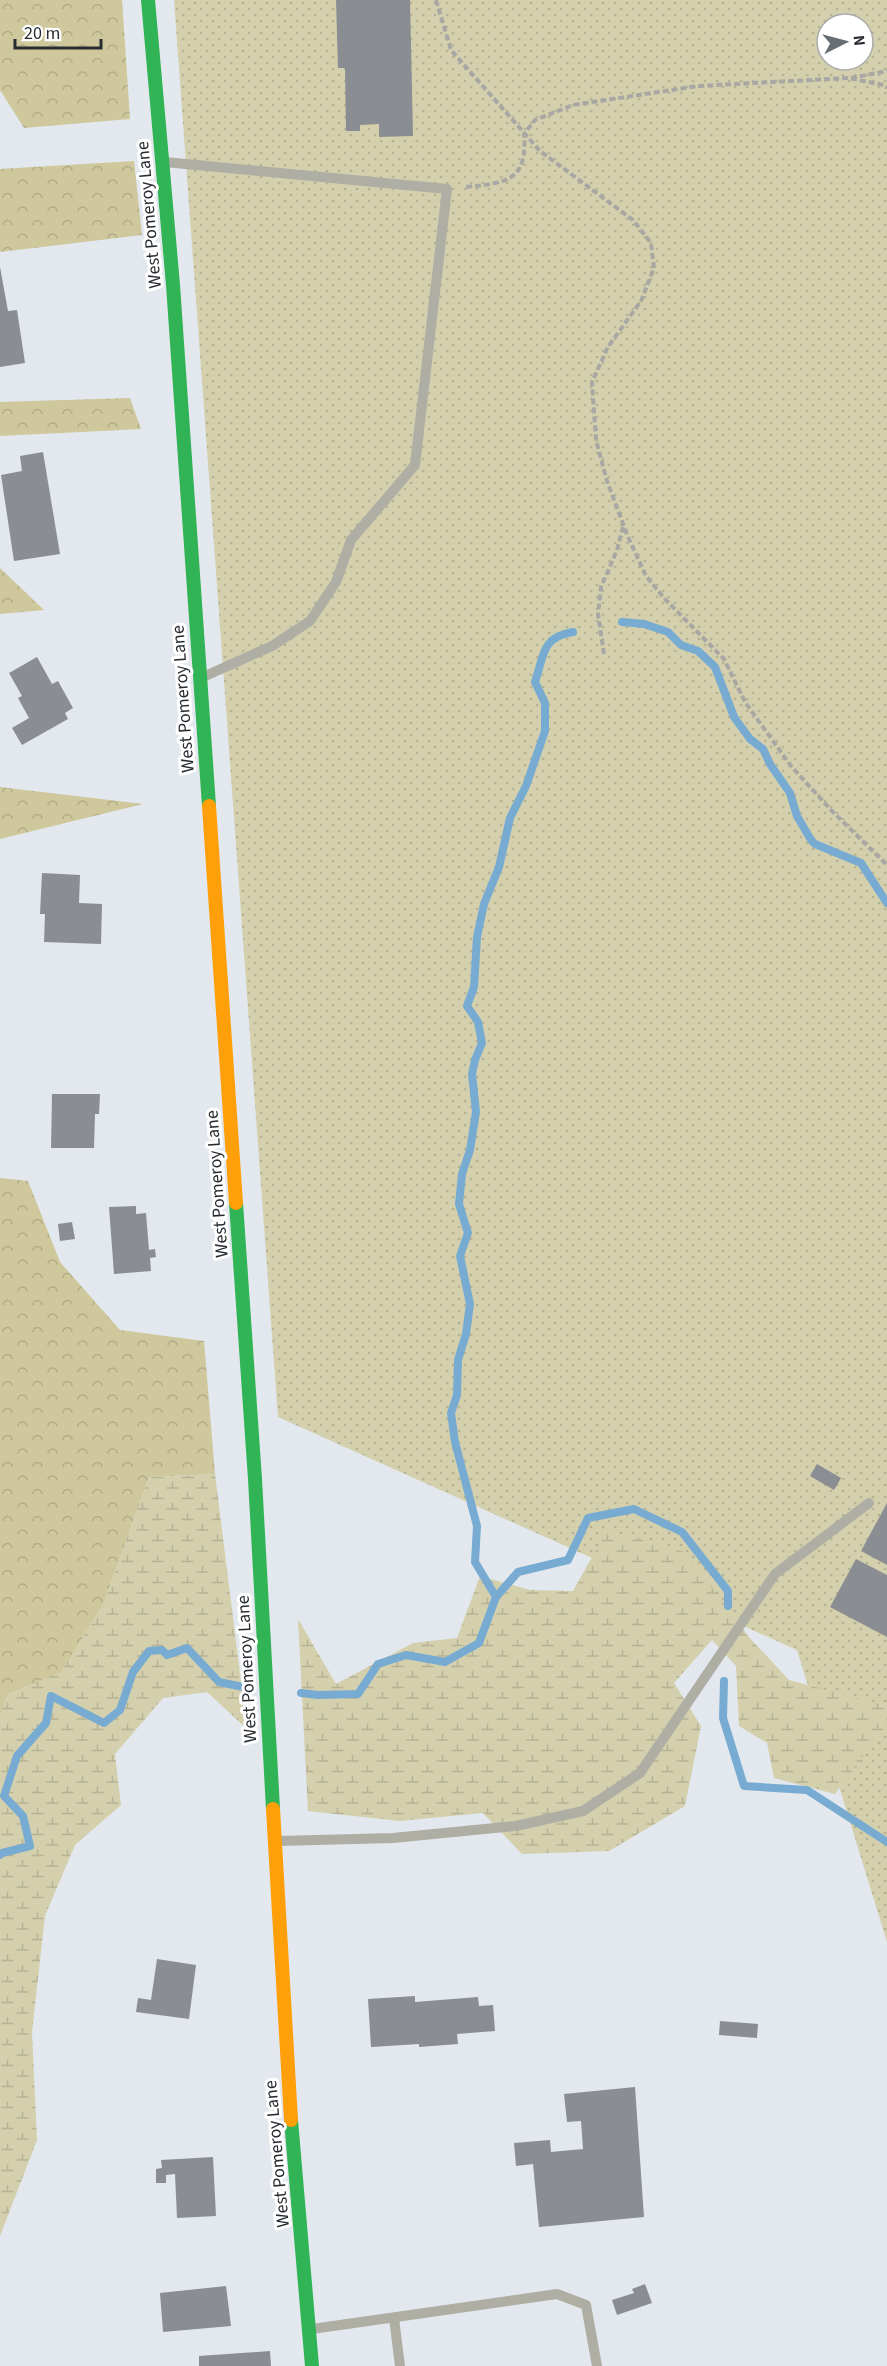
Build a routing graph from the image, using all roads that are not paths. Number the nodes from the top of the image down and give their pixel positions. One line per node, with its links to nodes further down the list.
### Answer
1 (148, 0): 2 (street, West Pomeroy Lane)
2 (163, 162): 3 (street, West Pomeroy Lane); 3 (lane)
3 (200, 679): 5 (street, West Pomeroy Lane)
4 (869, 1503): 5 (lane)
5 (275, 1841): 7 (street, West Pomeroy Lane)
6 (394, 2318): 7 (lane); 9 (lane); 10 (lane)
7 (309, 2329): 8 (street, West Pomeroy Lane)
8 (312, 2366)
9 (400, 2366)
10 (597, 2366)

